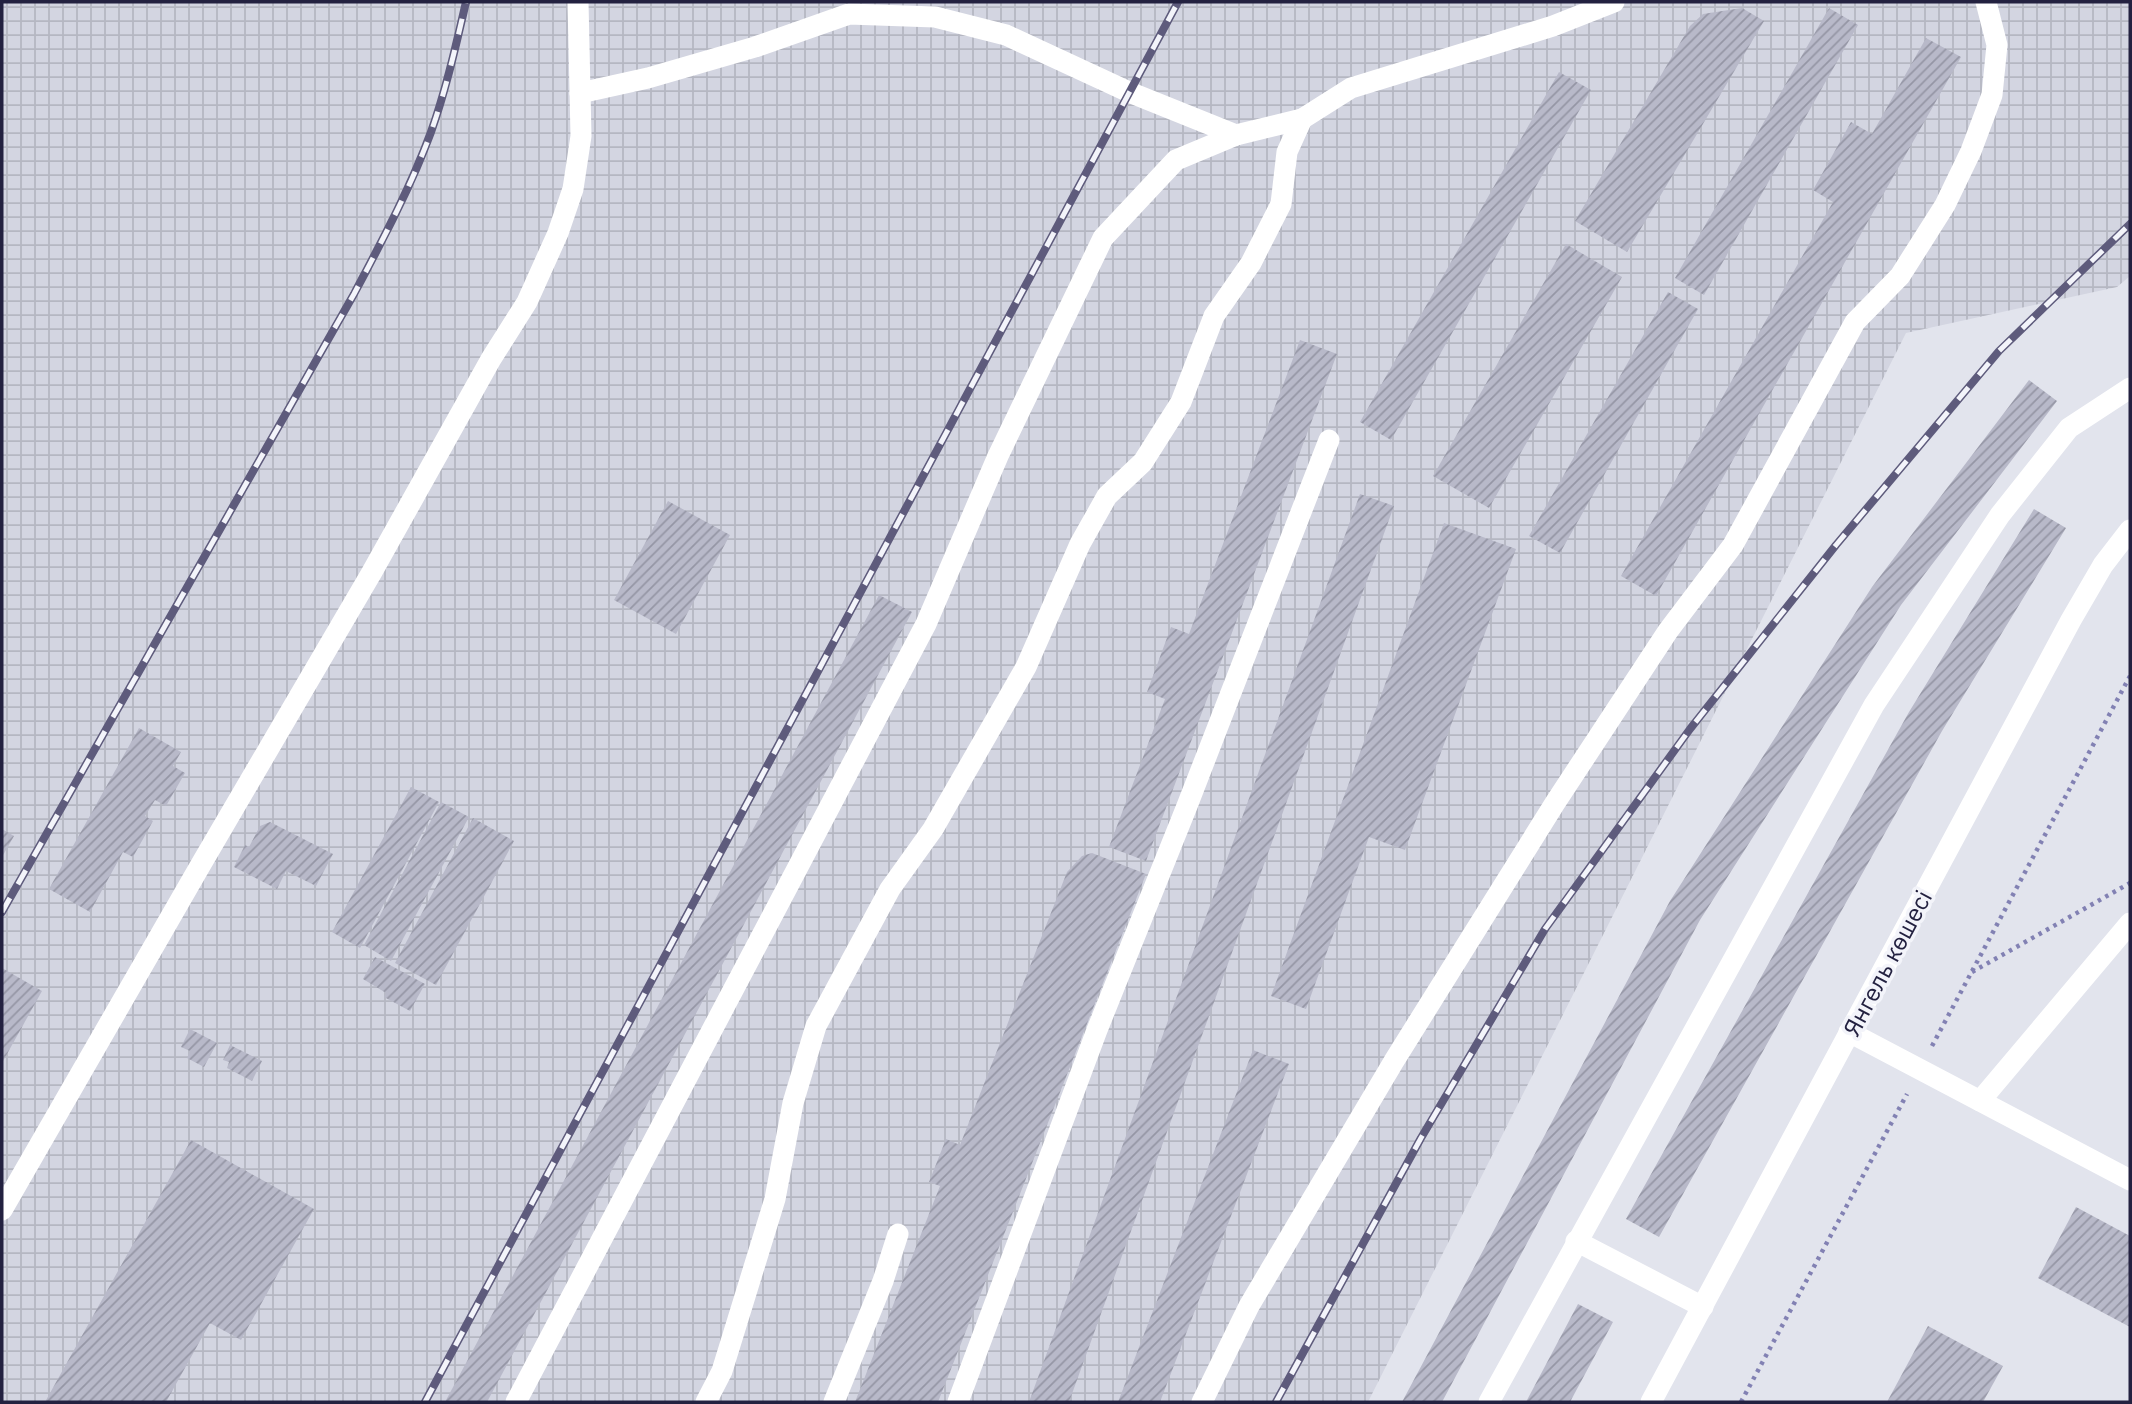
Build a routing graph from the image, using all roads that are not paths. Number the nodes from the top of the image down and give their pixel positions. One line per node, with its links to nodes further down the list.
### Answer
1 (578, 2): 4 (street)
2 (1614, 2): 5 (street)
3 (1986, 2): 22 (street)
4 (580, 93): 6 (street); 14 (street)
5 (1302, 119): 6 (street); 19 (street)
6 (1236, 135): 18 (street)
7 (2130, 388): 16 (street)
8 (1329, 440): 21 (street)
9 (2130, 530): 11 (street, Янгель көшесі)
10 (2130, 923): 12 (street)
11 (1849, 1032): 12 (street); 17 (street, Янгель көшесі)
12 (1980, 1101): 13 (street)
13 (2130, 1180)
14 (2, 1210)
15 (898, 1234): 20 (street)
16 (1576, 1241): 17 (street); 23 (street)
17 (1703, 1307): 24 (street, Янгель көшесі)
18 (516, 1402)
19 (706, 1402)
20 (834, 1402)
21 (958, 1402)
22 (1202, 1402)
23 (1489, 1402)
24 (1651, 1402)

